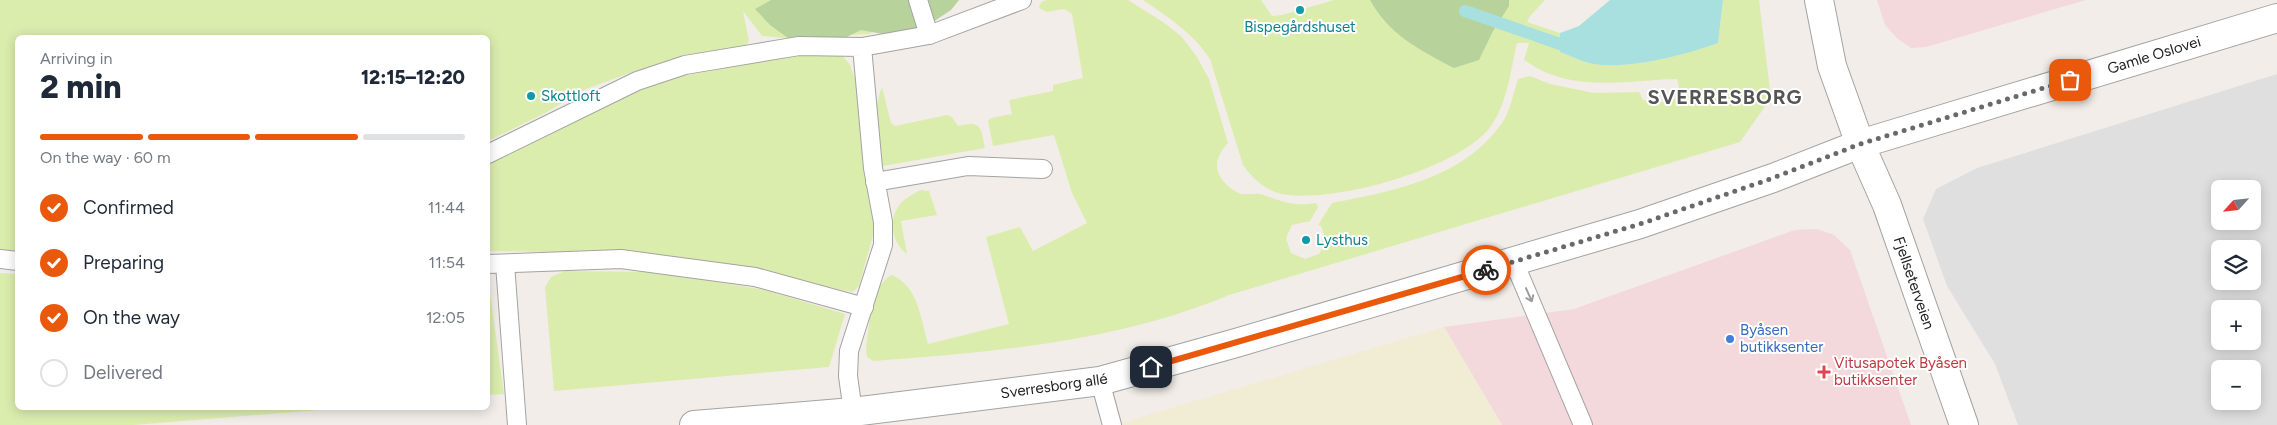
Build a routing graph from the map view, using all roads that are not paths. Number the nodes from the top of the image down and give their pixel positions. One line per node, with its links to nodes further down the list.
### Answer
1 (918, 0): 5 (lane)
2 (1022, 0): 5 (lane)
3 (1819, 0): 7 (street, Fjellseterveien)
4 (2277, 18): 7 (street, Gamle Oslovei)
5 (929, 35): 6 (lane)
6 (862, 47): 8 (lane); 10 (lane)
7 (1860, 144): 13 (street, Sverresborg allé); 22 (street, Fjellseterveien)
8 (490, 153)
9 (1043, 169): 10 (lane)
10 (875, 182): 15 (lane)
11 (0, 259): 12 (lane)
12 (15, 261)
13 (1514, 262): 16 (street, Sverresborg allé); 21 (lane, one-way to 21)
14 (496, 264): 15 (lane); 18 (lane)
15 (864, 307): 17 (lane)
16 (1100, 381): 17 (street, Sverresborg allé); 20 (lane)
17 (854, 412): 19 (street, Sverresborg allé)
18 (517, 425)
19 (694, 425)
20 (1112, 425)
21 (1584, 425)
22 (1964, 425)

